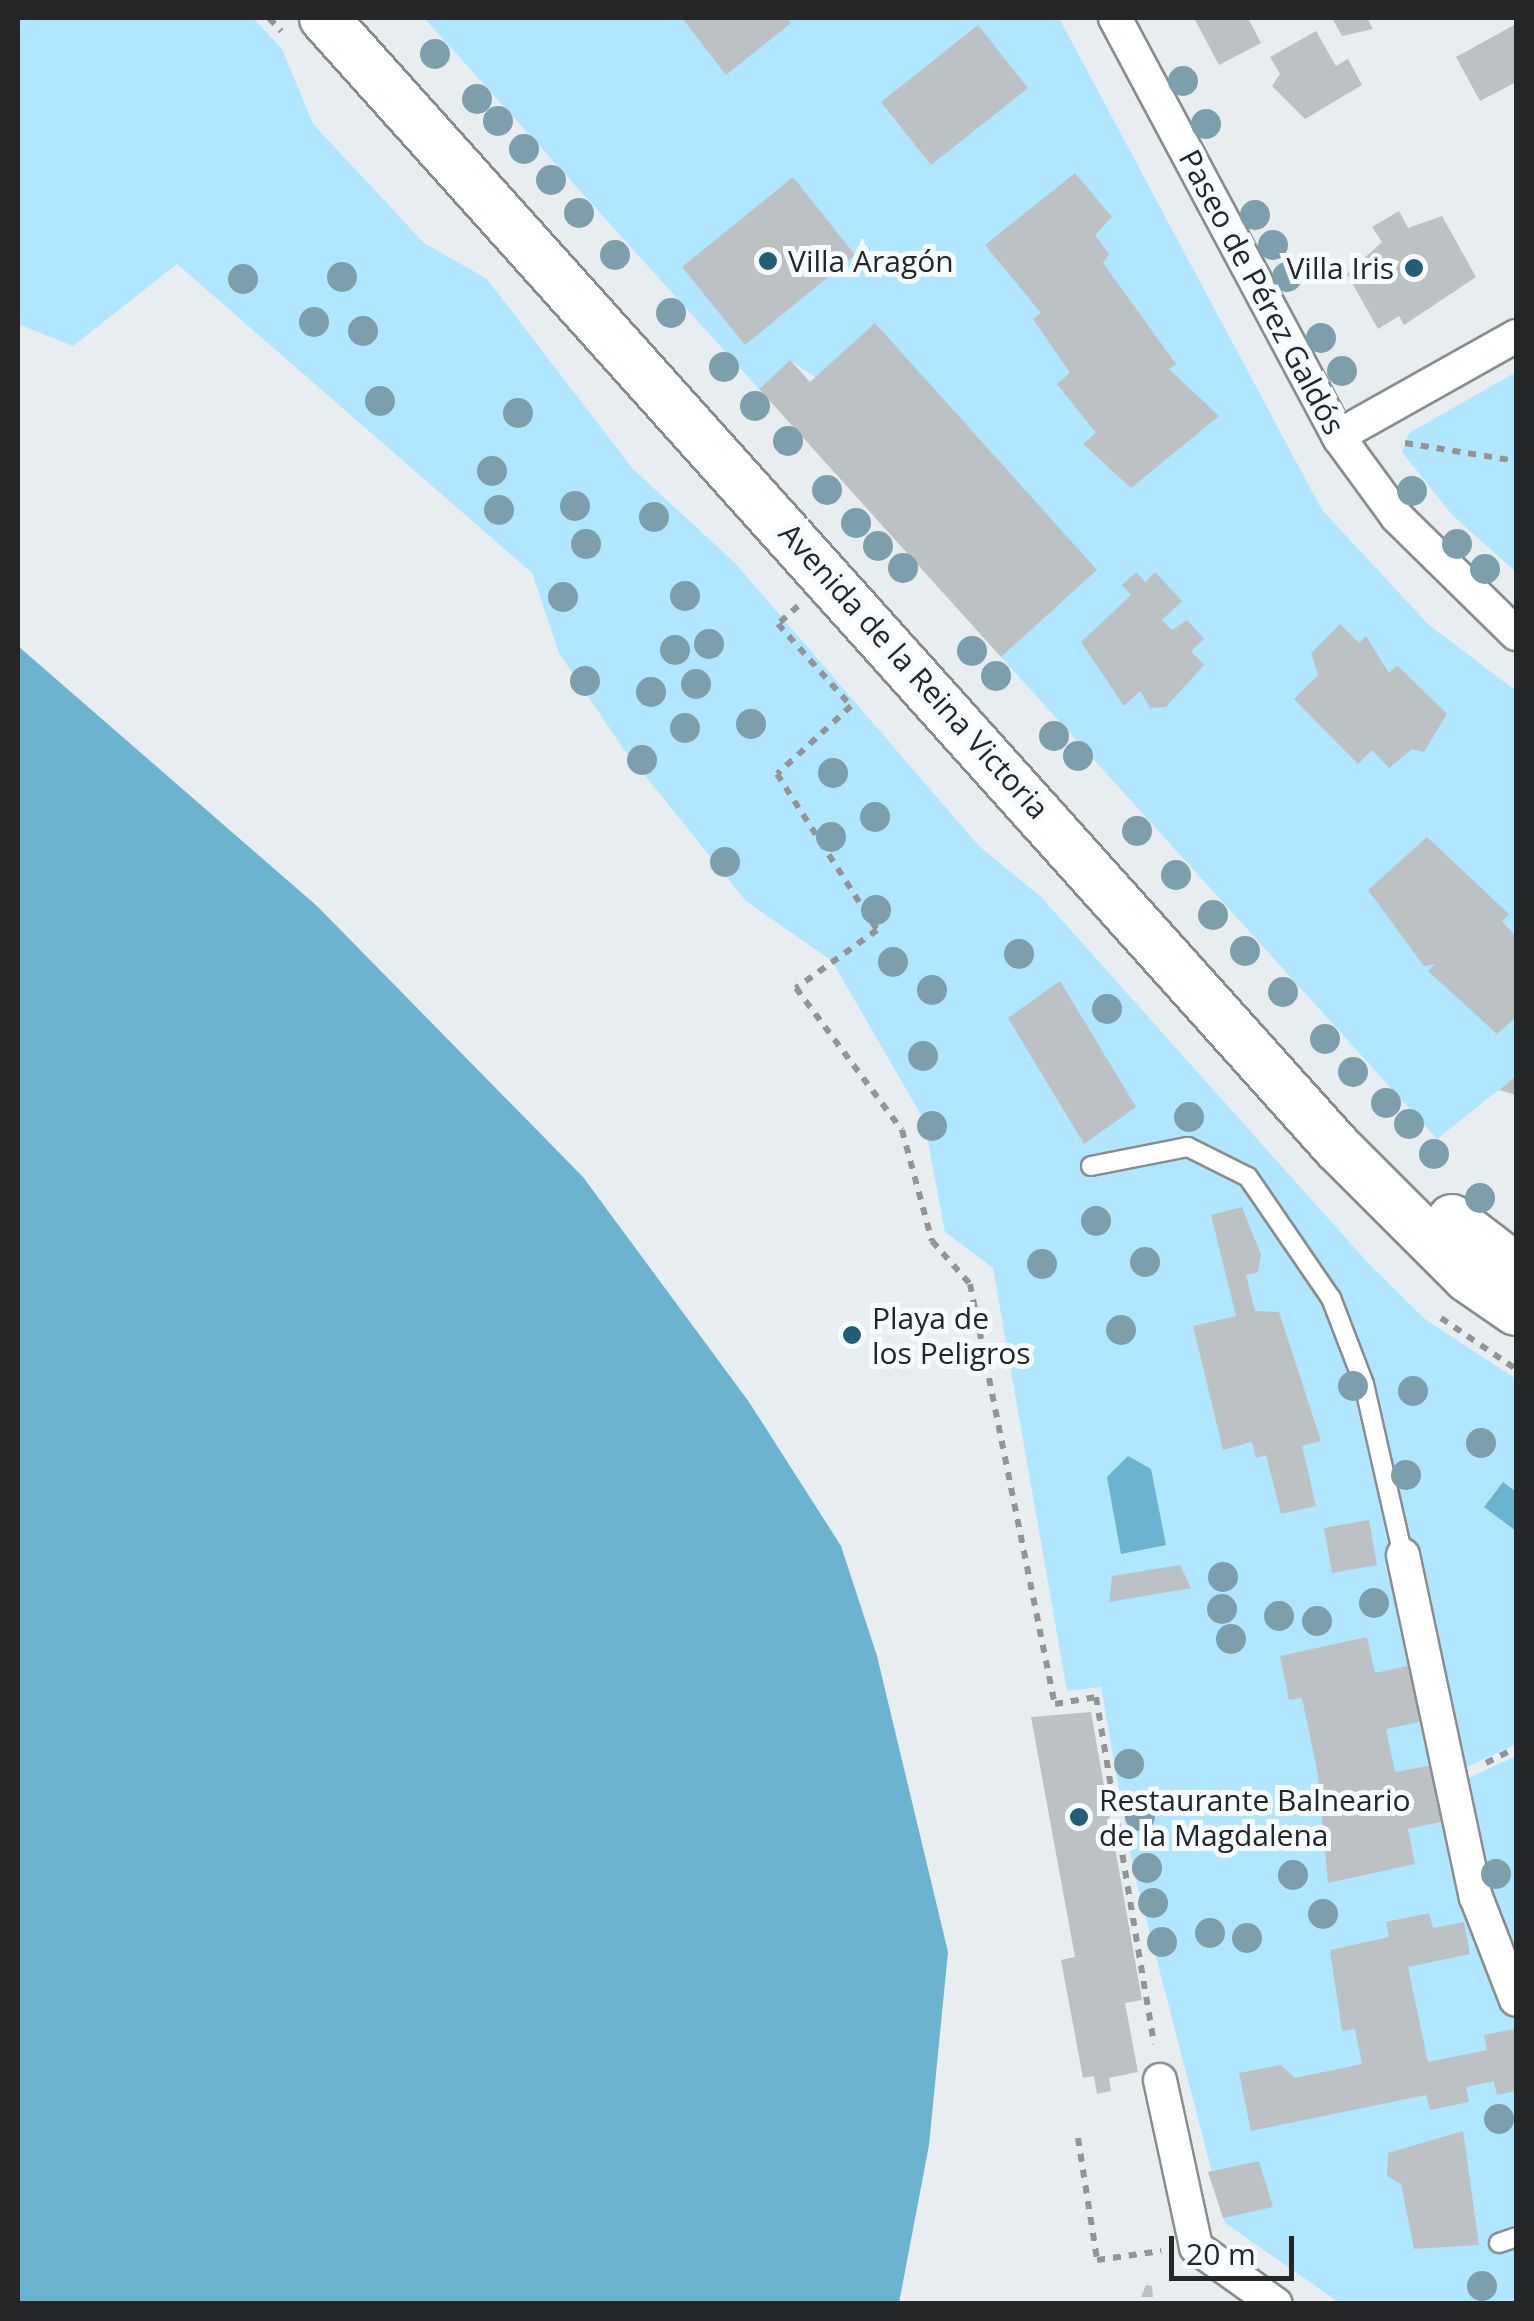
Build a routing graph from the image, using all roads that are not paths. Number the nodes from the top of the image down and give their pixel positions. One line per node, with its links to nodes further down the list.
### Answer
1 (324, 18): 9 (main road, Avenida de la Reina Victoria)
2 (357, 18): 8 (main road, Avenida de la Reina Victoria)
3 (1115, 18): 5 (street, Paseo de Pérez Galdós)
4 (1516, 336): 5 (street)
5 (1338, 436): 6 (street, Paseo de Pérez Galdós)
6 (1516, 634)
7 (1091, 1166): 10 (lane)
8 (1516, 1268)
9 (1516, 1311)
10 (1403, 1555): 11 (street)
11 (1516, 2000)
12 (1160, 2080): 13 (street)
13 (1276, 2304)

